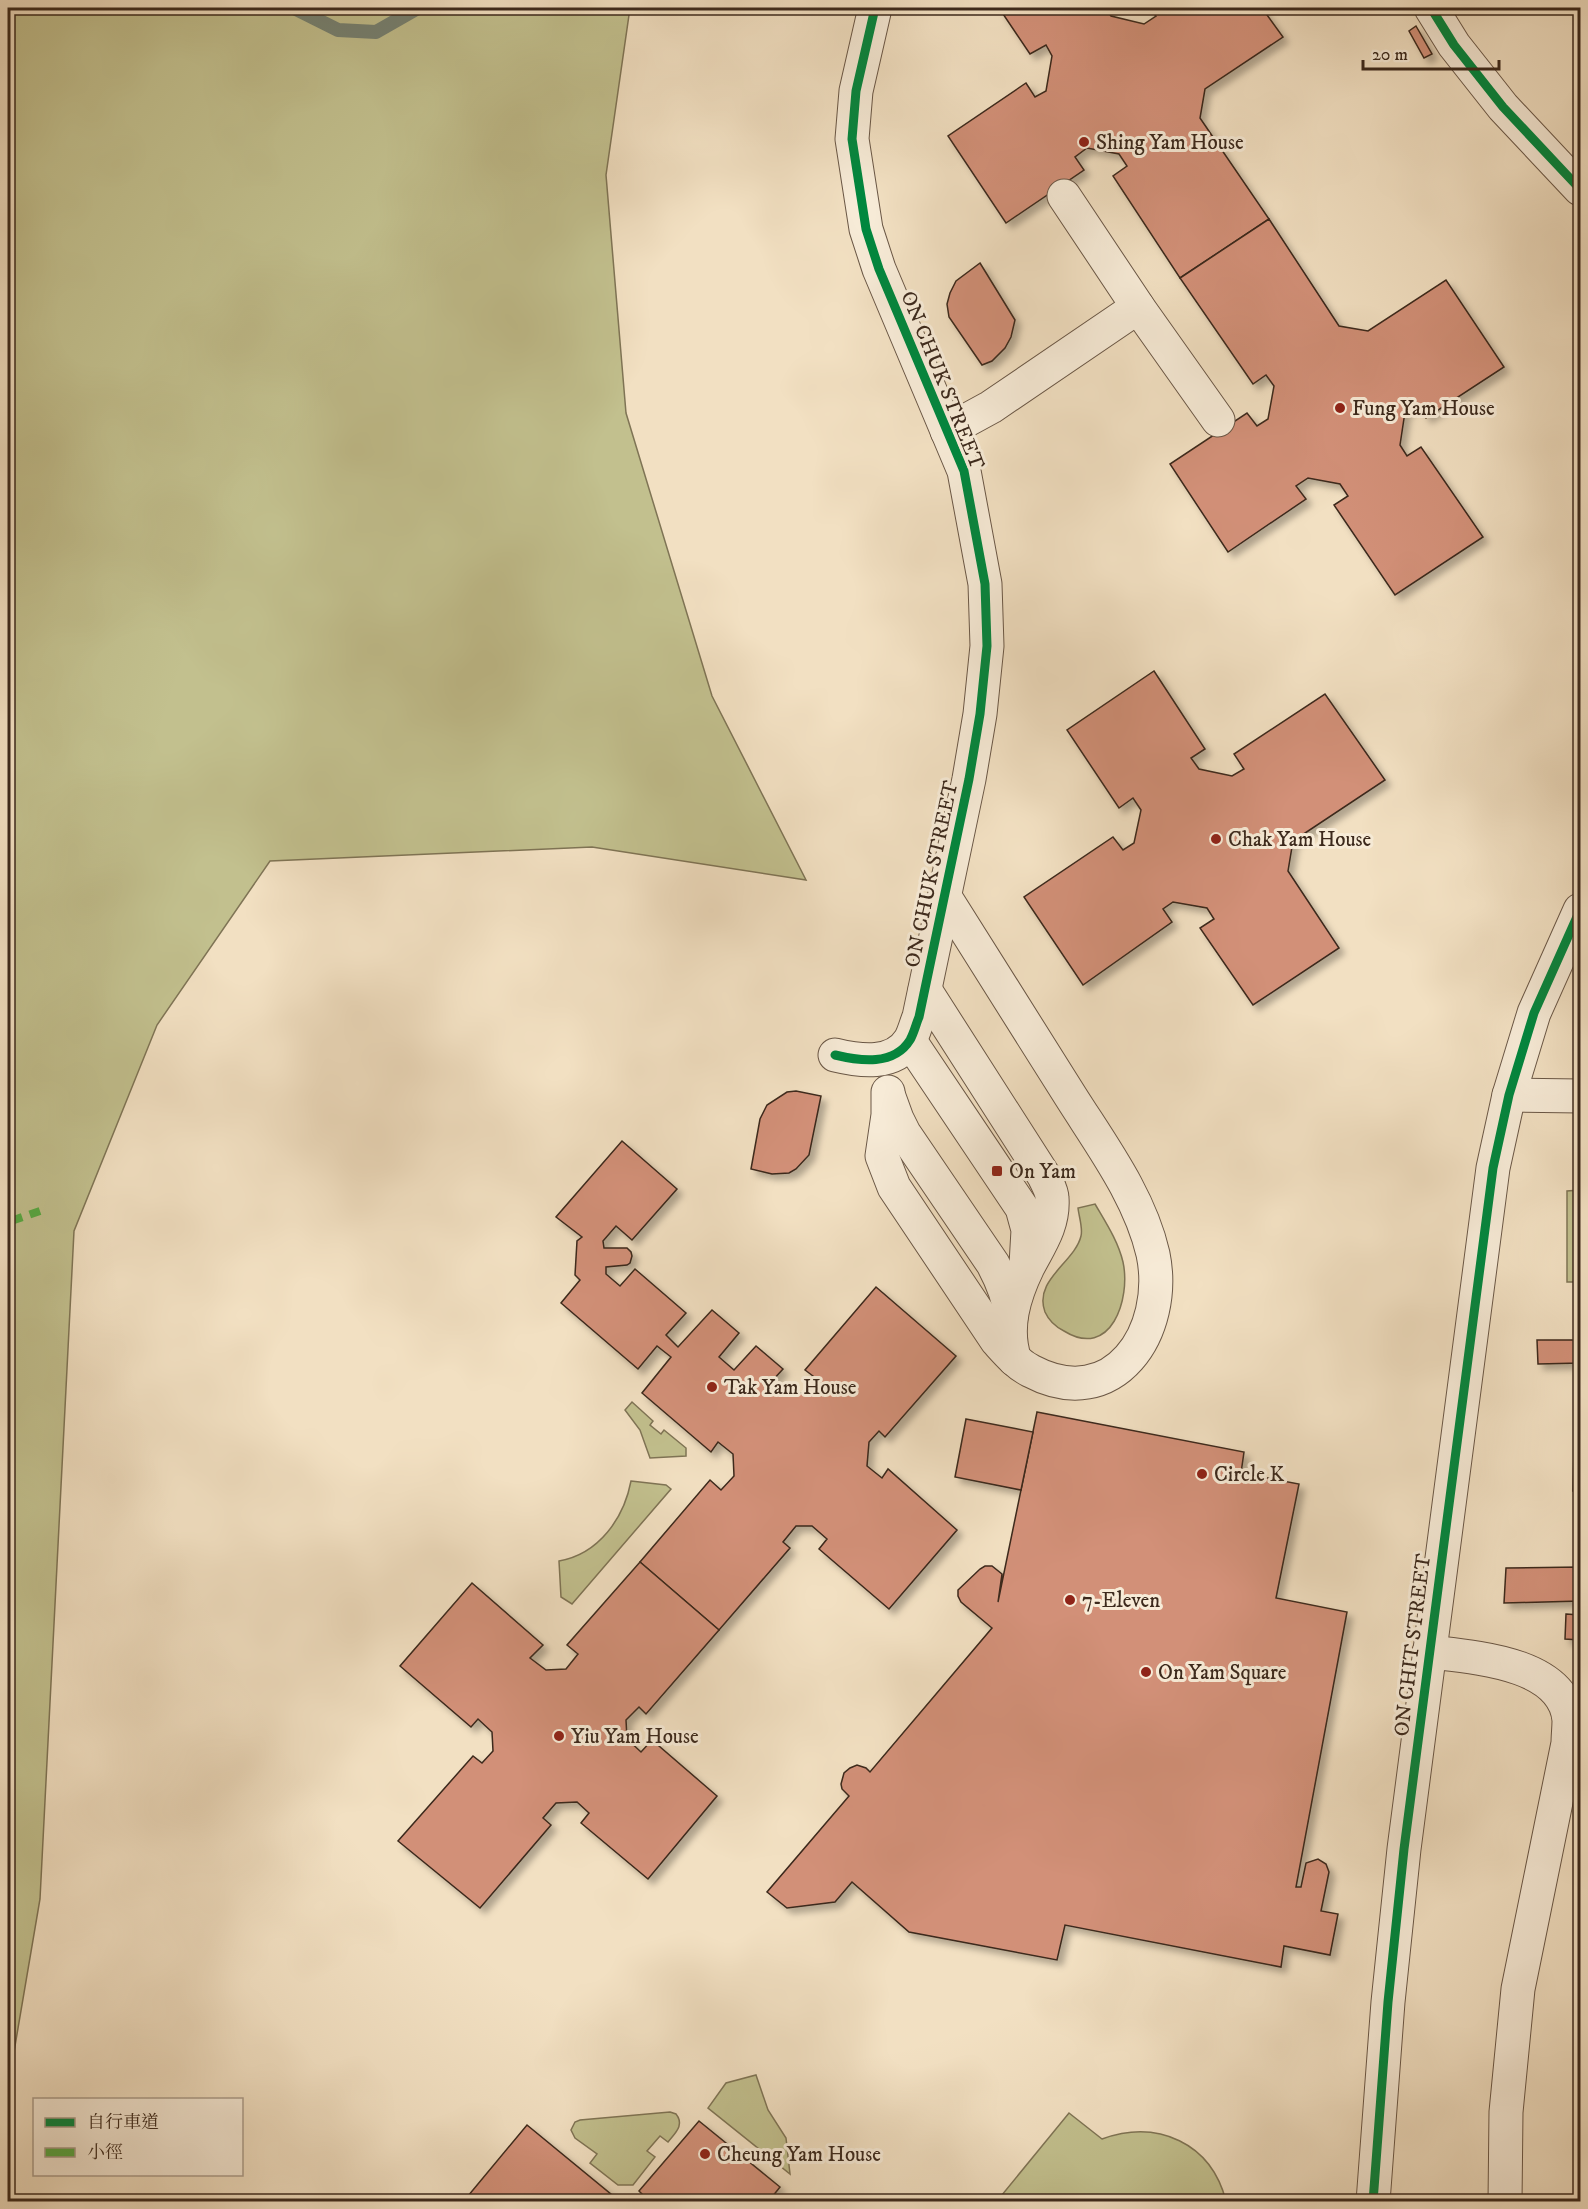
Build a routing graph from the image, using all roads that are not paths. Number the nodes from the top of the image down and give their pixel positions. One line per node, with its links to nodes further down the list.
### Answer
1 (875, 8): 7 (street, ON CHUK STREET)
2 (1431, 8): 3 (street)
3 (1581, 189)
4 (1064, 196): 5 (street)
5 (1138, 307): 6 (street); 7 (street)
6 (1218, 420)
7 (947, 431): 8 (street, ON CHUK STREET)
8 (945, 897): 10 (street, ON CHUK STREET); 19 (street)
9 (1581, 910): 15 (street, ON CHIT STREET)
10 (926, 990): 11 (street, ON CHUK STREET); 17 (street)
11 (910, 1041): 13 (street); 17 (street)
12 (835, 1054): 13 (street)
13 (882, 1060): 14 (street)
14 (888, 1092): 18 (street); 19 (street)
15 (1509, 1095): 16 (street); 20 (street, ON CHIT STREET)
16 (1581, 1096)
17 (1022, 1281): 18 (street)
18 (1011, 1320): 19 (street)
19 (1015, 1360)
20 (1429, 1652): 21 (street, ON CHIT STREET); 22 (street)
21 (1373, 2202)
22 (1505, 2202)

